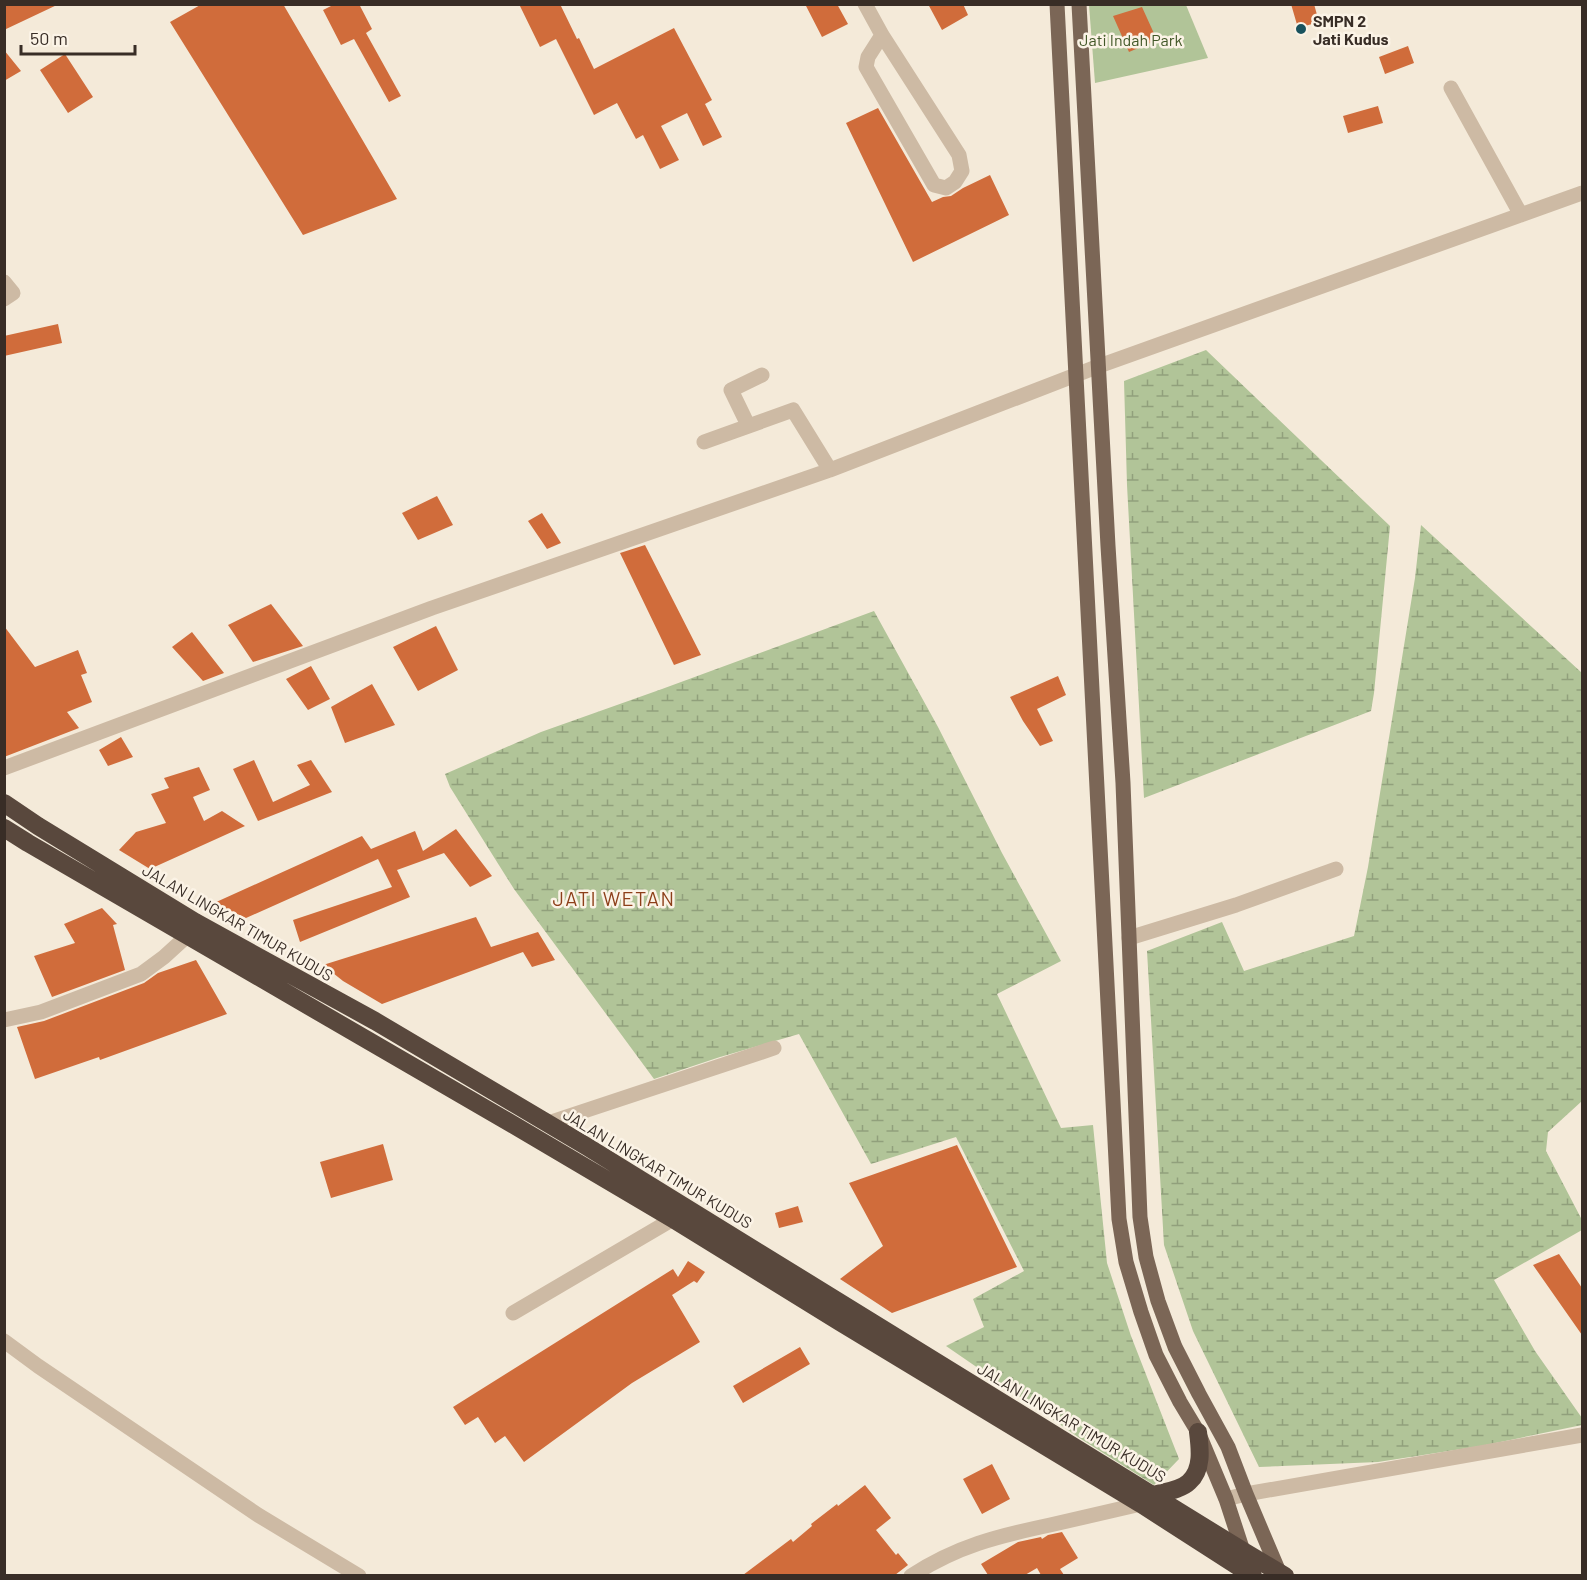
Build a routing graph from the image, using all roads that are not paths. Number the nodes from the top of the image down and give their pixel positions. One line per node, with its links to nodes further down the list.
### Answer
1 (865, 4): 4 (street)
2 (1057, 4): 12 (main road)
3 (1079, 4): 10 (main road)
4 (882, 35): 4 (street)
5 (1451, 88): 7 (street)
6 (1582, 193): 7 (street)
7 (1521, 215): 10 (street)
8 (4, 282): 9 (street)
9 (4, 299)
10 (1099, 366): 12 (street); 21 (main road)
11 (762, 375): 13 (street)
12 (1077, 375): 15 (street); 28 (main road)
13 (748, 425): 14 (street); 15 (street)
14 (704, 442)
15 (830, 470): 16 (street)
16 (4, 768)
17 (4, 803): 24 (highway, JALAN LINGKAR TIMUR KUDUS)
18 (4, 828): 20 (highway, JALAN LINGKAR TIMUR KUDUS)
19 (1336, 869): 21 (street)
20 (187, 936): 22 (street); 25 (highway, JALAN LINGKAR TIMUR KUDUS)
21 (1129, 938): 30 (main road)
22 (4, 1020)
23 (774, 1048): 24 (street)
24 (548, 1124): 31 (highway, JALAN LINGKAR TIMUR KUDUS)
25 (673, 1219): 26 (street); 31 (highway, JALAN LINGKAR TIMUR KUDUS)
26 (513, 1313)
27 (4, 1341): 35 (street)
28 (1198, 1432): 31 (highway); 32 (main road)
29 (1582, 1435): 30 (street)
30 (1246, 1494): 32 (street); 34 (main road)
31 (1147, 1499): 33 (highway, JALAN LINGKAR TIMUR KUDUS); 36 (street)
32 (1226, 1499): 33 (main road)
33 (1236, 1564): 34 (highway, JALAN LINGKAR TIMUR KUDUS); 37 (highway, JALAN LINGKAR TIMUR KUDUS)
34 (1281, 1574)
35 (359, 1575)
36 (911, 1575)
37 (1253, 1575)

